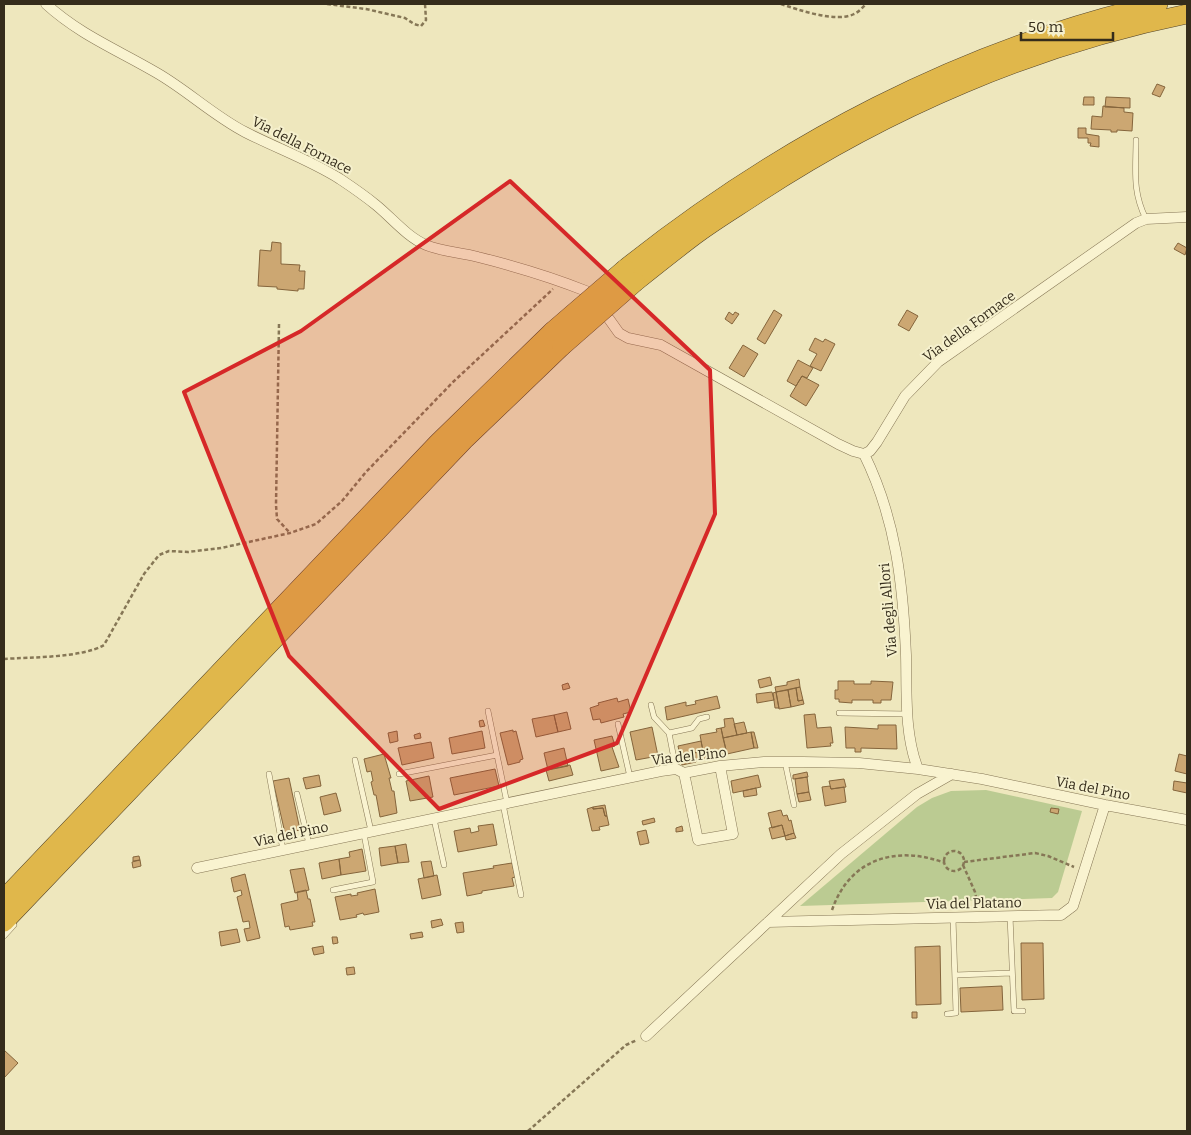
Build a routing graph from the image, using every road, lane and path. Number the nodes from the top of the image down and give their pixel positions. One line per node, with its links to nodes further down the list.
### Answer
1 (46, 4): 12 (street, Via della Fornace)
2 (326, 4): 3 (path)
3 (424, 4)
4 (781, 4): 5 (path)
5 (866, 4)
6 (1158, 4): 11 (highway)
7 (1187, 14): 11 (highway)
8 (1136, 140): 10 (lane)
9 (1187, 217): 10 (street, Via della Fornace)
10 (1146, 219): 17 (street, Via della Fornace)
11 (630, 275): 16 (highway, bridge)
12 (561, 281): 13 (street, Via della Fornace); 18 (path)
13 (586, 291)
14 (608, 319): 17 (street)
15 (279, 324): 18 (path)
16 (558, 339): 46 (highway); 55 (highway)
17 (864, 454): 23 (street, Via degli Allori)
18 (290, 533): 19 (path)
19 (4, 659)
20 (651, 705): 26 (lane)
21 (488, 711): 27 (lane)
22 (839, 713): 23 (lane)
23 (908, 714): 31 (street, Via degli Allori)
24 (708, 717): 26 (lane)
25 (618, 724): 36 (lane)
26 (669, 733): 32 (lane)
27 (497, 755): 34 (lane); 38 (lane)
28 (356, 760): 43 (lane)
29 (785, 762): 30 (street, Via del Pino); 31 (street, Via del Pino); 39 (lane)
30 (720, 766): 32 (street, Via del Pino); 32 (street)
31 (918, 769): 35 (street, Via del Pino)
32 (680, 771): 36 (street, Via del Pino)
33 (269, 774): 45 (lane)
34 (399, 774)
35 (952, 774): 40 (street, Via del Pino); 61 (street)
36 (630, 777): 38 (street, Via del Pino)
37 (297, 794): 44 (lane)
38 (505, 803): 41 (street, Via del Pino); 54 (lane)
39 (794, 805)
40 (1105, 805): 42 (street, Via del Pino); 51 (street, Via del Platano)
41 (434, 818): 43 (street, Via del Pino); 48 (lane)
42 (1187, 820)
43 (368, 832): 44 (street, Via del Pino); 53 (lane)
44 (309, 844): 45 (street, Via del Pino)
45 (283, 850): 50 (street, Via del Pino)
46 (69, 854): 52 (lane); 60 (highway)
47 (944, 863): 49 (path); 49 (path); 59 (path)
48 (444, 864)
49 (963, 864): 51 (path); 57 (path)
50 (197, 868)
51 (1084, 871): 56 (street, Via del Platano)
52 (54, 878)
53 (333, 890)
54 (521, 895)
55 (4, 899)
56 (1010, 916): 57 (street, Via del Platano); 63 (lane)
57 (980, 917): 58 (street, Via del Platano)
58 (953, 918): 59 (street, Via del Platano); 64 (lane)
59 (828, 920): 61 (street, Via del Platano)
60 (10, 922): 62 (lane)
61 (768, 922): 67 (street)
62 (4, 936)
63 (1012, 973): 64 (lane); 65 (lane)
64 (954, 976): 66 (lane)
65 (1023, 1011)
66 (947, 1014)
67 (646, 1036): 68 (path)
68 (528, 1131)

